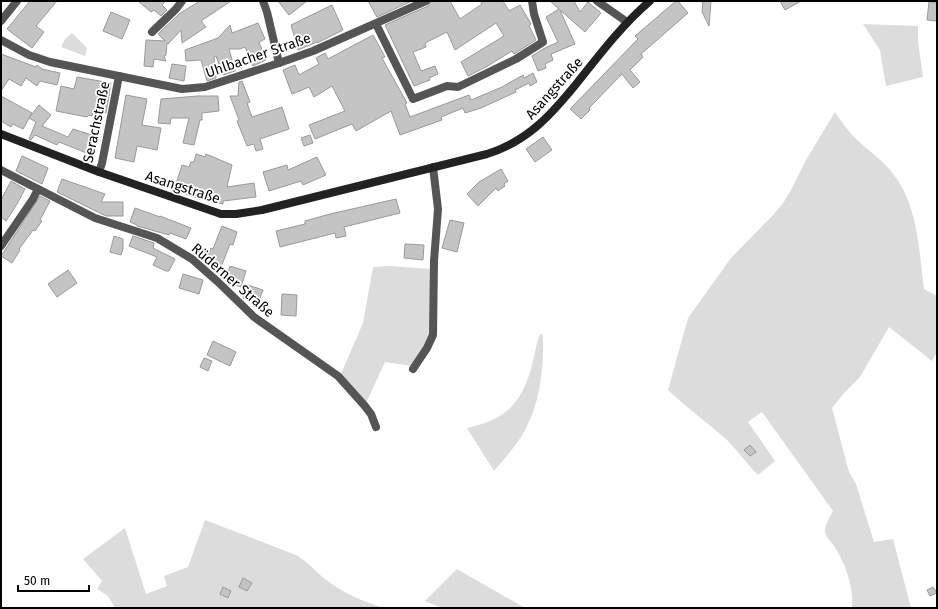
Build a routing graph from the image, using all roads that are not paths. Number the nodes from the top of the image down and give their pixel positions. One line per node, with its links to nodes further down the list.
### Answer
1 (17, 1): 10 (street)
2 (182, 1): 13 (street)
3 (263, 1): 9 (street)
4 (270, 1): 9 (street)
5 (426, 1): 12 (street, Uhlbacher Straße)
6 (532, 1): 12 (street)
7 (597, 1): 11 (street)
8 (650, 1): 11 (street, Asangstraße)
9 (267, 12): 15 (street)
10 (1, 21)
11 (627, 22): 18 (street, Asangstraße)
12 (376, 24): 15 (street, Uhlbacher Straße)
13 (152, 32)
14 (1, 40): 16 (street, Uhlbacher Straße)
15 (280, 64): 16 (street, Uhlbacher Straße)
16 (119, 76): 20 (street, Serachstraße)
17 (1, 134): 20 (street, Asangstraße)
18 (433, 167): 20 (street, Asangstraße); 23 (street)
19 (1, 170): 21 (street, Rüderner Straße)
20 (98, 172)
21 (38, 189): 22 (street); 24 (street, Rüderner Straße)
22 (1, 246)
23 (413, 369)
24 (376, 427)

